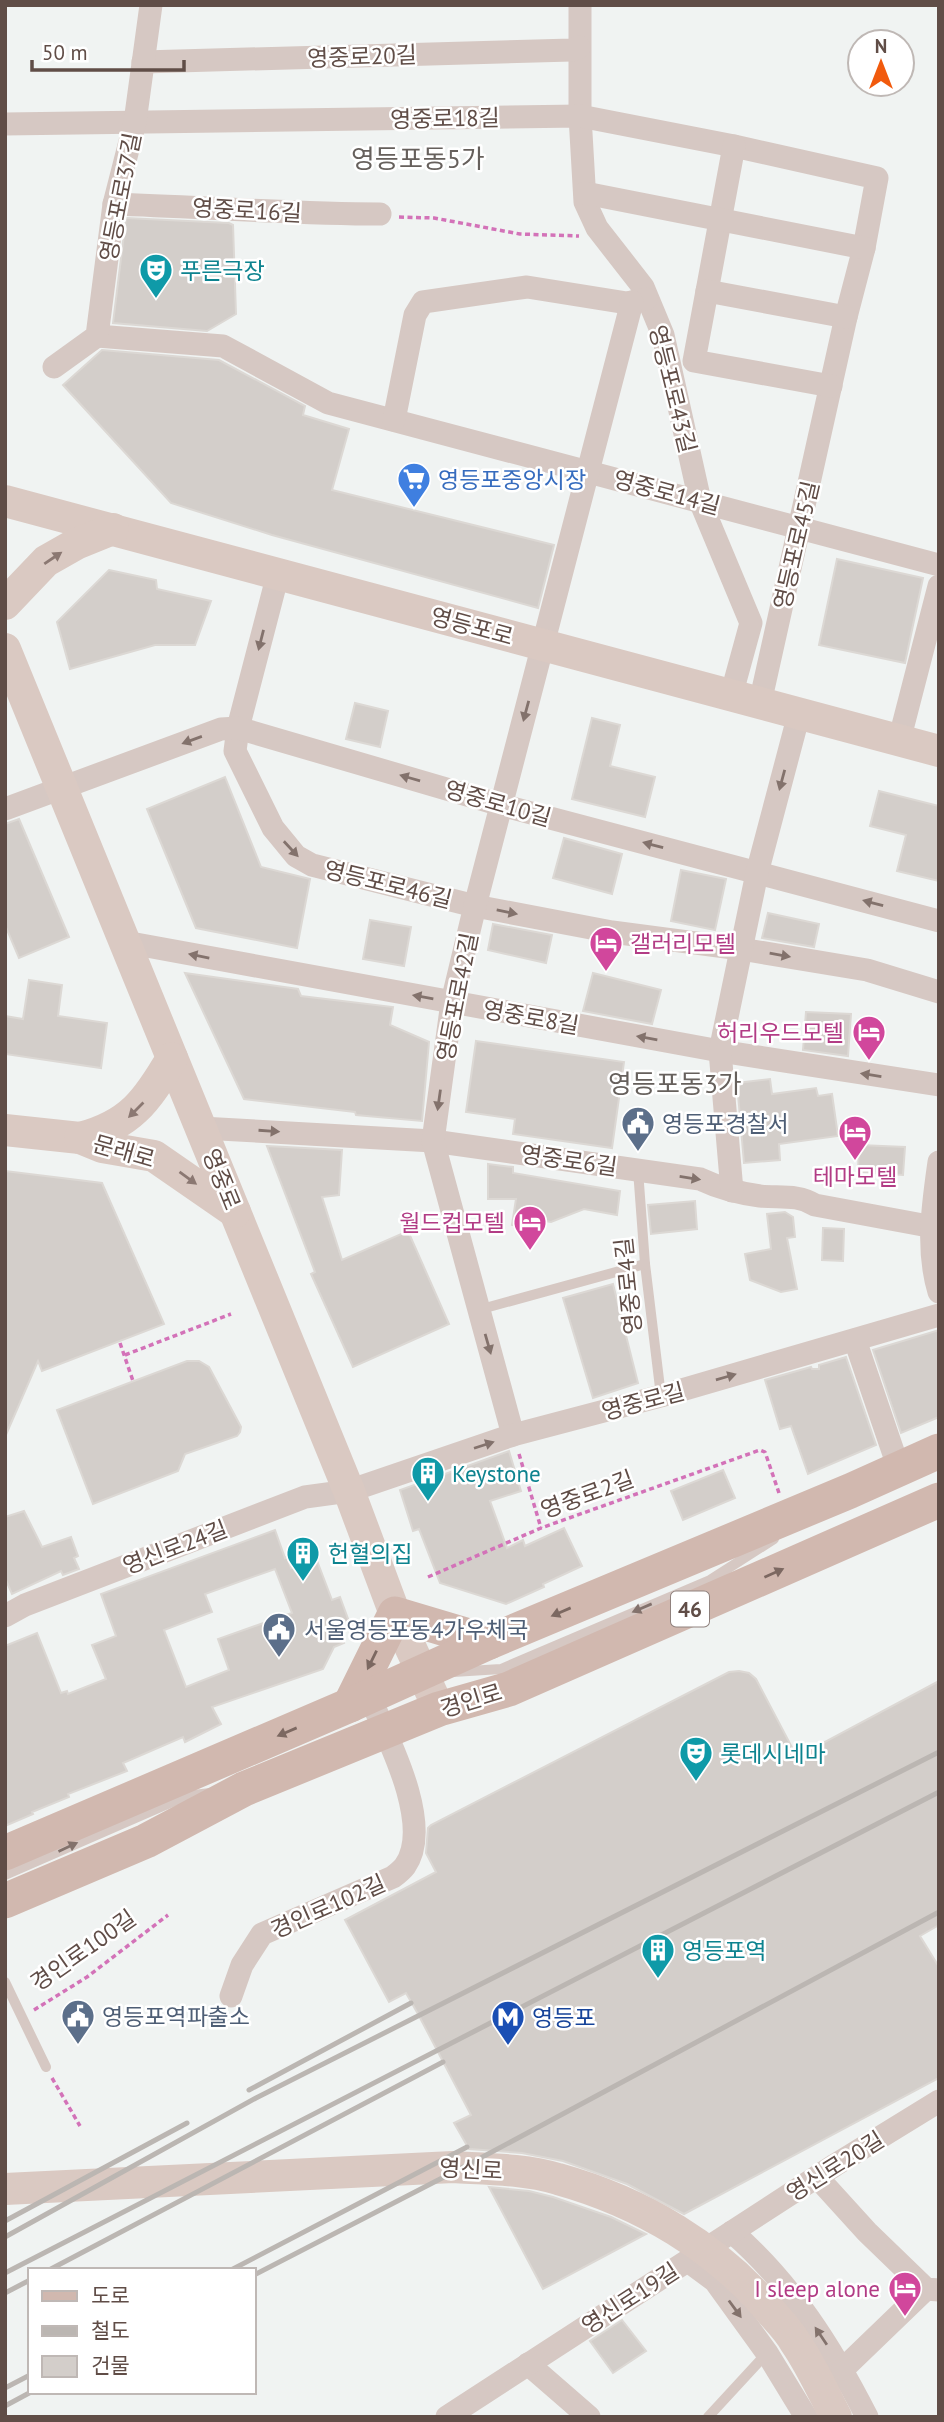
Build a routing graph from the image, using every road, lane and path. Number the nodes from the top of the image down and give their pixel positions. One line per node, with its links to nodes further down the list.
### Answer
1 (151, 5): 4 (street, 영등포로37길)
2 (580, 5): 3 (street, 영등포로43길)
3 (579, 47): 4 (street, 영중로20길); 5 (street, 영등포로43길)
4 (143, 62): 6 (street, 영등포로37길)
5 (580, 116): 6 (street, 영중로18길); 8 (street, 영중로18길); 10 (street, 영등포로43길)
6 (135, 122): 7 (street, 영중로18길); 11 (street, 영등포로37길)
7 (5, 124)
8 (733, 146): 9 (street, 영중로18길); 13 (street)
9 (877, 178): 15 (street, 영등포로45길)
10 (584, 193): 13 (street); 14 (street, 영등포로43길)
11 (114, 204): 12 (street, 영중로16길); 19 (street, 영등포로37길)
12 (380, 214): 14 (path)
13 (719, 221): 15 (street); 16 (street)
14 (597, 228): 17 (street, 영등포로43길)
15 (864, 248): 18 (street, 영등포로45길)
16 (707, 291): 18 (street); 21 (street)
17 (640, 300): 22 (street); 23 (street, 영등포로42길); 25 (street, 영등포로43길)
18 (846, 317): 21 (street, 영등포로45길)
19 (97, 336): 20 (street); 22 (street, 영중로14길)
20 (54, 367)
21 (831, 386): 26 (street, 영등포로45길)
22 (394, 420): 23 (street, 영중로14길)
23 (590, 471): 25 (street, 영중로14길); 32 (street, 영등포로42길)
24 (5, 501): 27 (main road, 영등포로)
25 (700, 501): 26 (street, 영중로14길); 34 (street, 영등포로43길)
26 (800, 528): 28 (street, 영중로14길); 34 (street, 영등포로45길)
27 (113, 529): 29 (main road, 영등포로); 31 (main road, one-way to 27)
28 (939, 565)
29 (278, 574): 32 (main road, 영등포로); 36 (street, 영등포로46길, one-way to 36)
30 (939, 586): 37 (street)
31 (5, 604)
32 (544, 645): 34 (main road, 영등포로); 40 (street, 영등포로42길, one-way to 40)
33 (5, 649): 39 (main road, 영중로)
34 (746, 700): 35 (main road, 영등포로)
35 (800, 714): 37 (main road, 영등포로); 42 (street, one-way to 42)
36 (238, 728): 39 (street, 영중로10길, one-way to 39); 40 (street, 영중로10길, one-way to 36); 43 (street, 영등포로46길, one-way to 43)
37 (899, 741): 38 (main road, 영등포로)
38 (939, 751)
39 (62, 788): 41 (street); 45 (main road, 영중로)
40 (501, 805): 42 (street, 영중로10길, one-way to 40); 43 (street, 영등포로42길)
41 (5, 809)
42 (757, 873): 44 (street, 영중로10길, one-way to 42); 46 (street)
43 (475, 906): 46 (street, 영등포로46길, one-way to 46); 48 (street, 영등포로42길)
44 (939, 921)
45 (125, 942): 48 (street, 영중로8길, one-way to 45); 50 (main road, 영중로)
46 (741, 949): 47 (street, 영등포로46길, one-way to 47); 49 (street)
47 (939, 992)
48 (452, 1002): 49 (street, 영중로8길, one-way to 48); 55 (street, 영등포로42길, one-way to 55)
49 (720, 1051): 51 (street, 영중로8길, one-way to 49); 58 (street)
50 (173, 1058): 52 (main road, 영중로); 54 (main road, 문래로, one-way to 54)
51 (939, 1085)
52 (201, 1128): 55 (street, 영중로6길, one-way to 55); 59 (main road, 영중로)
53 (5, 1130): 54 (main road, 문래로)
54 (80, 1138): 59 (main road, 문래로, one-way to 59)
55 (433, 1141): 57 (street, 영중로6길); 63 (street, 영등포로42길)
56 (939, 1162): 60 (street)
57 (638, 1170): 58 (street, 영중로6길, one-way to 58); 61 (lane, 영중로4길)
58 (732, 1191): 60 (street, 영중로6길)
59 (236, 1212): 74 (main road, 영중로)
60 (935, 1226): 62 (street)
61 (645, 1264): 63 (lane); 70 (lane, 영중로4길)
62 (939, 1292)
63 (478, 1310): 71 (street, 영등포로42길, one-way to 71)
64 (232, 1314): 68 (path)
65 (939, 1315): 66 (street, 영중로길)
66 (855, 1340): 70 (street, 영중로길, one-way to 66); 73 (street)
67 (120, 1343): 68 (path)
68 (125, 1355): 69 (path)
69 (133, 1381)
70 (661, 1396): 71 (street, 영중로길)
71 (513, 1435): 74 (street, 영중로길, one-way to 71); 78 (path)
72 (939, 1451): 73 (main road, 경인로 / 46)
73 (899, 1469): 75 (main road, 경인로 / 46)
74 (349, 1491): 82 (main road, 영중로); 83 (street, 영신로24길)
75 (850, 1491): 79 (lane); 84 (main road, 경인로 / 46, one-way to 84)
76 (780, 1494): 78 (path, 영중로2길)
77 (939, 1500): 87 (main road, 경인로 / 46, one-way to 77)
78 (541, 1528): 81 (path, 영중로2길)
79 (792, 1528)
80 (780, 1535): 85 (lane, one-way to 85)
81 (428, 1577)
82 (395, 1614): 84 (main road); 85 (main road, 영중로); 86 (main road, one-way to 86)
83 (5, 1616)
84 (489, 1642): 85 (main road, 경인로 / 46)
85 (422, 1674): 86 (main road, 경인로 / 46); 87 (main road, 영중로)
86 (360, 1700): 88 (street, 경인로102길); 90 (main road, 경인로 / 46, one-way to 90)
87 (439, 1709): 88 (main road, 경인로 / 46)
88 (385, 1732): 89 (main road, 경인로 / 46); 95 (street, 경인로102길)
89 (244, 1789): 91 (lane, one-way to 89); 92 (main road, 경인로 / 46)
90 (5, 1853)
91 (5, 1875)
92 (5, 1901)
93 (168, 1915): 96 (path, 경인로100길)
94 (5, 1982): 96 (lane, 경인로100길)
95 (231, 1996)
96 (21, 2014): 97 (lane, 경인로100길)
97 (46, 2067): 99 (path)
98 (939, 2101): 100 (street, 영신로20길)
99 (80, 2126)
100 (817, 2177): 102 (street, 영신로20길); 104 (street)
101 (5, 2189): 112 (main road, 영신로)
102 (732, 2232): 103 (street, 영신로19길); 107 (street, one-way to 102)
103 (688, 2261): 105 (street, one-way to 105); 106 (street, 영신로19길)
104 (932, 2289): 107 (street)
105 (767, 2353): 110 (lane); 111 (street)
106 (528, 2364): 108 (street, 영신로19길); 109 (street)
107 (843, 2369): 113 (street)
108 (447, 2417)
109 (589, 2417)
110 (708, 2417)
111 (806, 2417)
112 (836, 2417)
113 (867, 2417)

